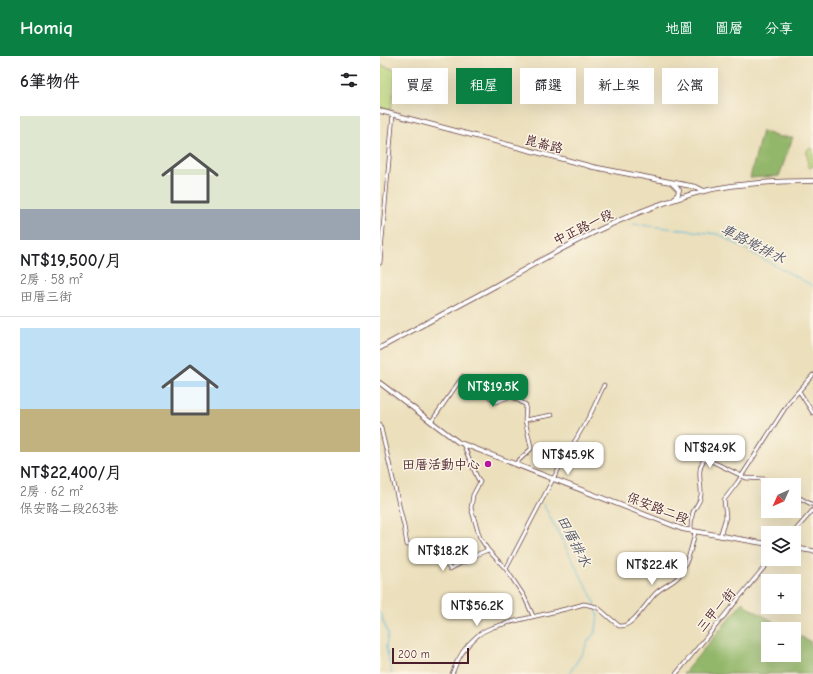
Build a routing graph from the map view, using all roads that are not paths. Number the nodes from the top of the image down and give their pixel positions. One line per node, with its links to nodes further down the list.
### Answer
1 (380, 111): 2 (street, 崑崙路)
2 (393, 114): 4 (street, 崑崙路); 7 (street)
3 (813, 181): 5 (street, 中正路一段)
4 (670, 182): 5 (street, 崑崙路); 6 (street)
5 (704, 191): 6 (street, 中正路一段)
6 (672, 201): 8 (street, 中正路一段)
7 (380, 263)
8 (380, 348)
9 (813, 375): 12 (street)
10 (380, 383): 16 (street, 保安路二段)
11 (604, 385): 21 (street)
12 (799, 391): 13 (street); 20 (street)
13 (813, 413)
14 (552, 414): 15 (street)
15 (525, 420): 16 (street); 19 (street)
16 (431, 422): 18 (street, 保安路二段)
17 (380, 424): 31 (street)
18 (463, 444): 19 (street, 保安路二段); 31 (street)
19 (514, 464): 21 (street, 保安路二段)
20 (741, 476): 22 (street); 27 (street); 28 (street)
21 (554, 479): 27 (street, 保安路二段); 34 (street)
22 (761, 479)
23 (801, 499): 24 (street)
24 (813, 505)
25 (813, 510): 26 (street)
26 (799, 526)
27 (693, 532): 28 (street, 保安路二段); 35 (street)
28 (720, 536): 29 (street, 保安路二段)
29 (761, 543)
30 (801, 549): 32 (street)
31 (488, 550): 34 (street)
32 (813, 551)
33 (765, 566): 37 (street, 三甲一街)
34 (506, 569): 35 (street)
35 (533, 616): 36 (street)
36 (452, 674)
37 (676, 674)

